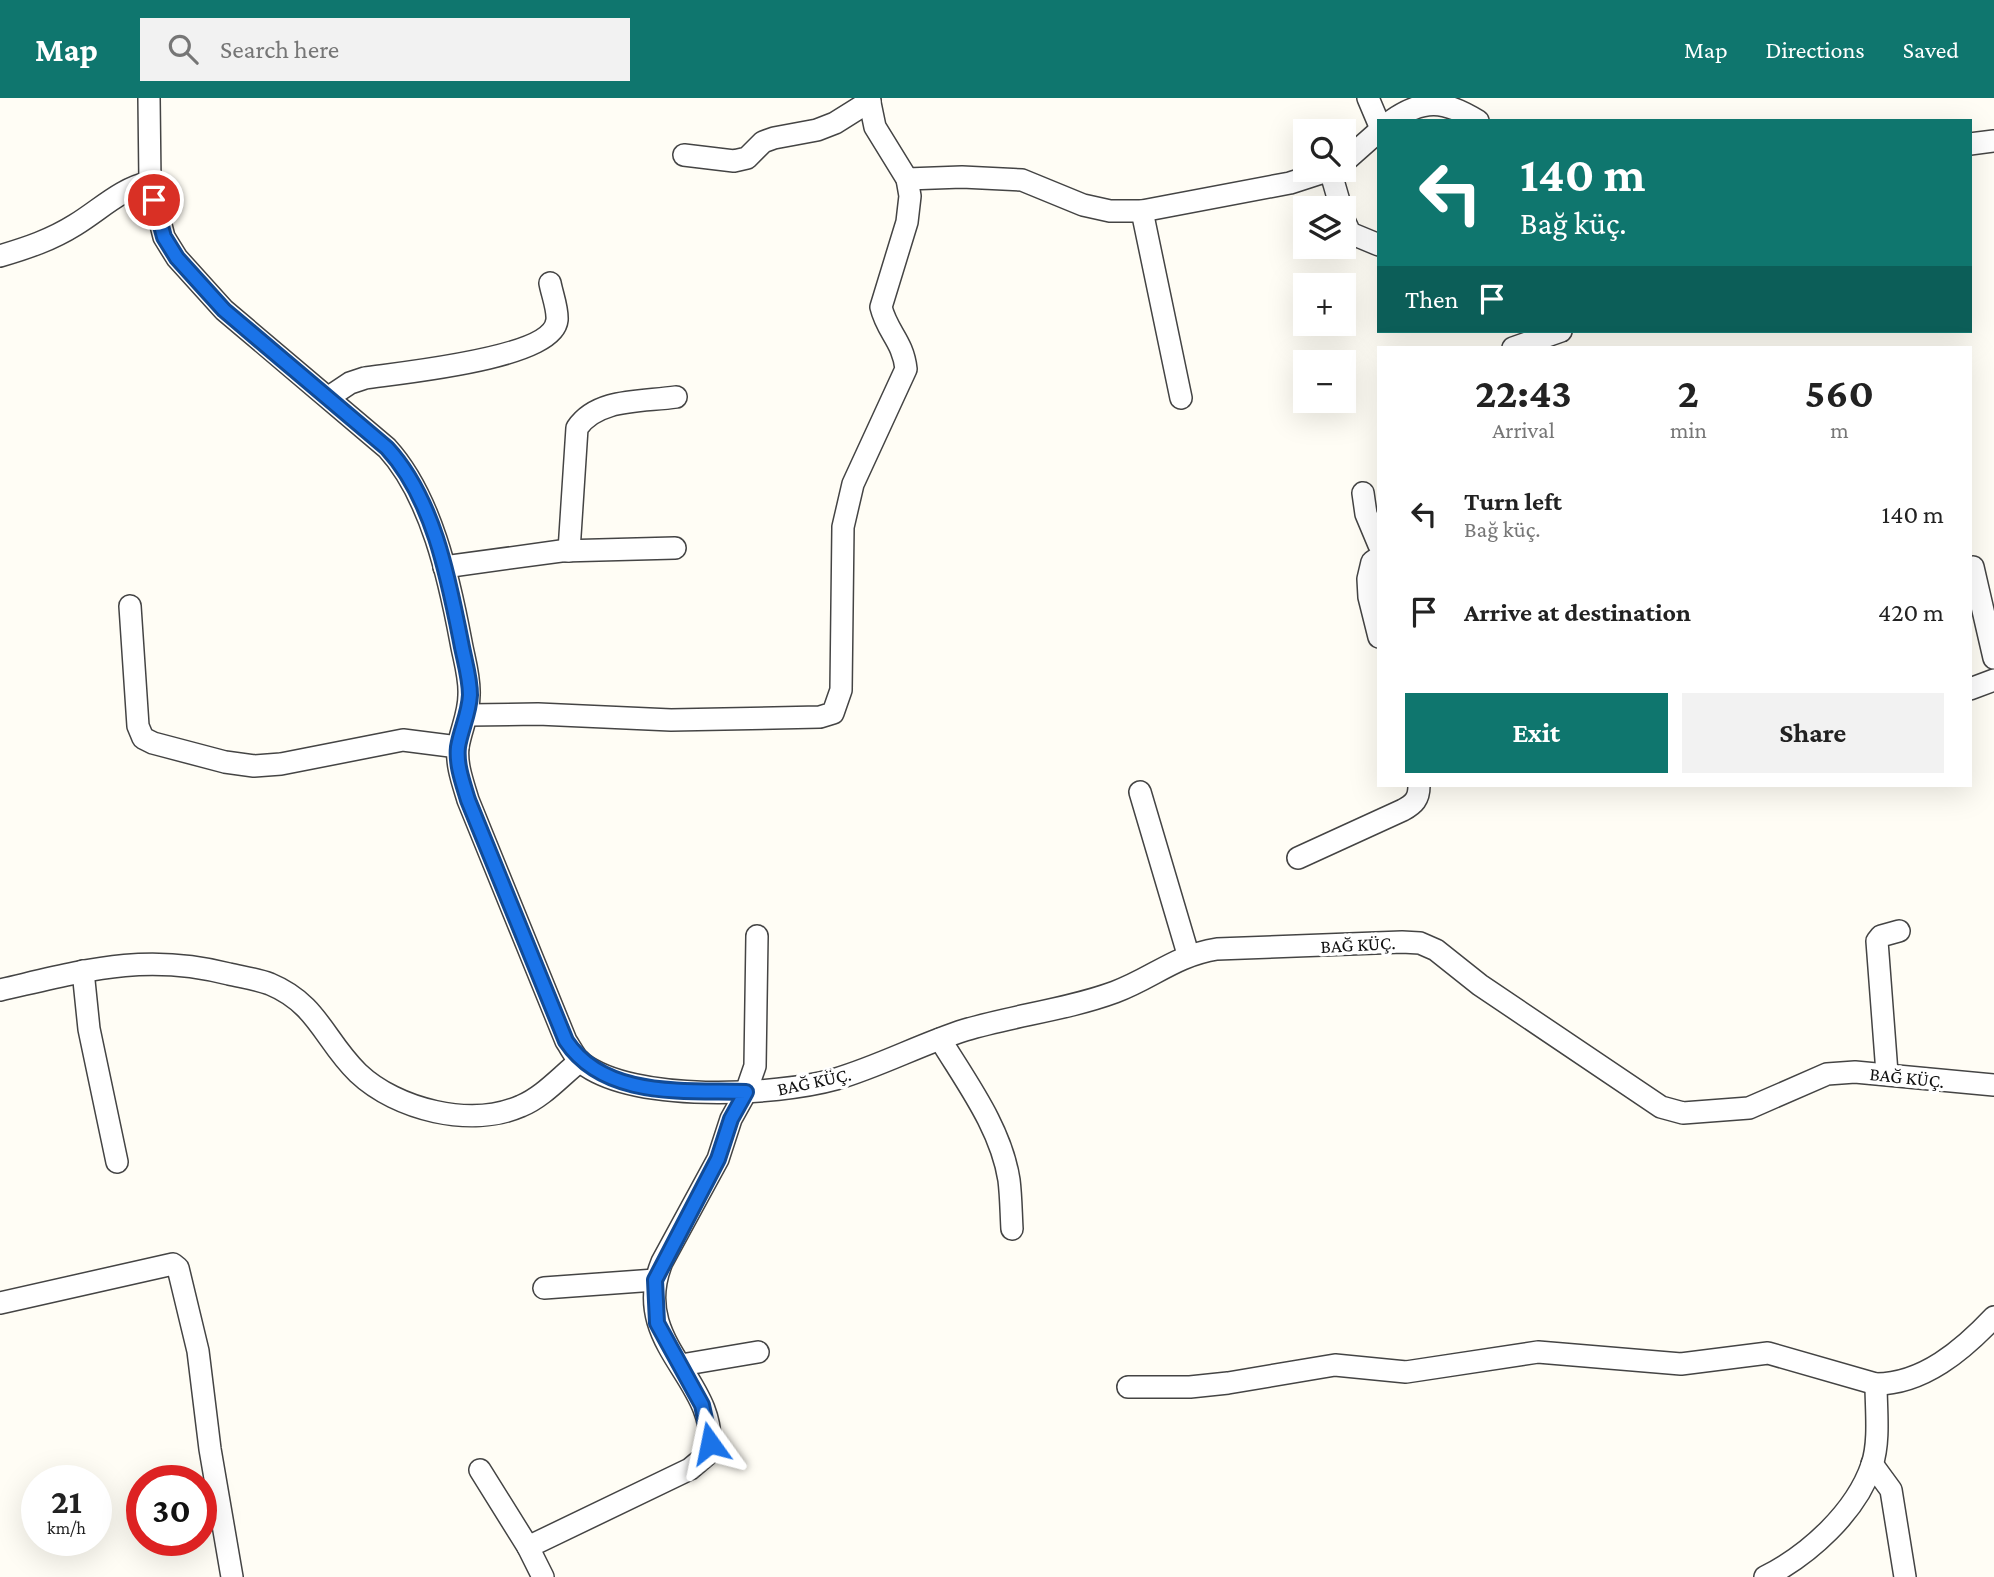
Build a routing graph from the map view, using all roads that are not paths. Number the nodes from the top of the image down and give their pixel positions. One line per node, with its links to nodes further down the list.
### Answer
1 (149, 98): 13 (street)
2 (1368, 98): 4 (street)
3 (869, 99): 11 (street); 12 (street)
4 (1377, 119)
5 (1394, 119): 6 (street)
6 (1475, 119)
7 (1377, 133): 10 (street)
8 (1994, 141): 9 (street)
9 (1972, 144)
10 (1356, 151)
11 (684, 155)
12 (907, 179): 15 (street); 37 (street)
13 (150, 182): 18 (street); 22 (street)
14 (1338, 196): 15 (street)
15 (1142, 211): 24 (street)
16 (1356, 235): 17 (street)
17 (1377, 244)
18 (0, 256)
19 (550, 283): 22 (street)
20 (1555, 333): 21 (street)
21 (1519, 346)
22 (329, 397): 30 (street)
23 (676, 397): 28 (street)
24 (1181, 398)
25 (1363, 493): 26 (street)
26 (1377, 540)
27 (675, 548): 28 (street)
28 (569, 551): 30 (street)
29 (1377, 558): 33 (street)
30 (444, 567): 37 (street)
31 (1973, 567): 34 (street)
32 (130, 606): 38 (street)
33 (1377, 626)
34 (1994, 658)
35 (1994, 680): 36 (street)
36 (1972, 688)
37 (468, 715): 38 (street)
38 (458, 747): 48 (street)
39 (1419, 787): 41 (street)
40 (1140, 792): 44 (street)
41 (1298, 858)
42 (1899, 931): 49 (street)
43 (757, 936): 51 (street)
44 (1188, 954): 47 (street, BAĞ KÜÇ.); 49 (street, BAĞ KÜÇ.)
45 (83, 971): 46 (street); 48 (street); 52 (street)
46 (0, 990)
47 (940, 1039): 51 (street, BAĞ KÜÇ.); 53 (street)
48 (580, 1061): 51 (street, BAĞ KÜÇ.)
49 (1887, 1073): 50 (street, BAĞ KÜÇ.)
50 (1994, 1085)
51 (746, 1092): 54 (street)
52 (117, 1162)
53 (1012, 1228)
54 (655, 1280): 55 (street); 59 (street)
55 (544, 1289)
56 (0, 1303): 65 (street)
57 (1994, 1317): 60 (street)
58 (758, 1352): 59 (street)
59 (681, 1365): 64 (street)
60 (1876, 1384): 61 (street); 62 (street)
61 (1128, 1387)
62 (1872, 1464): 67 (street); 68 (street)
63 (480, 1470): 64 (street)
64 (528, 1548): 66 (street)
65 (232, 1577)
66 (543, 1577)
67 (1765, 1577)
68 (1905, 1577)

